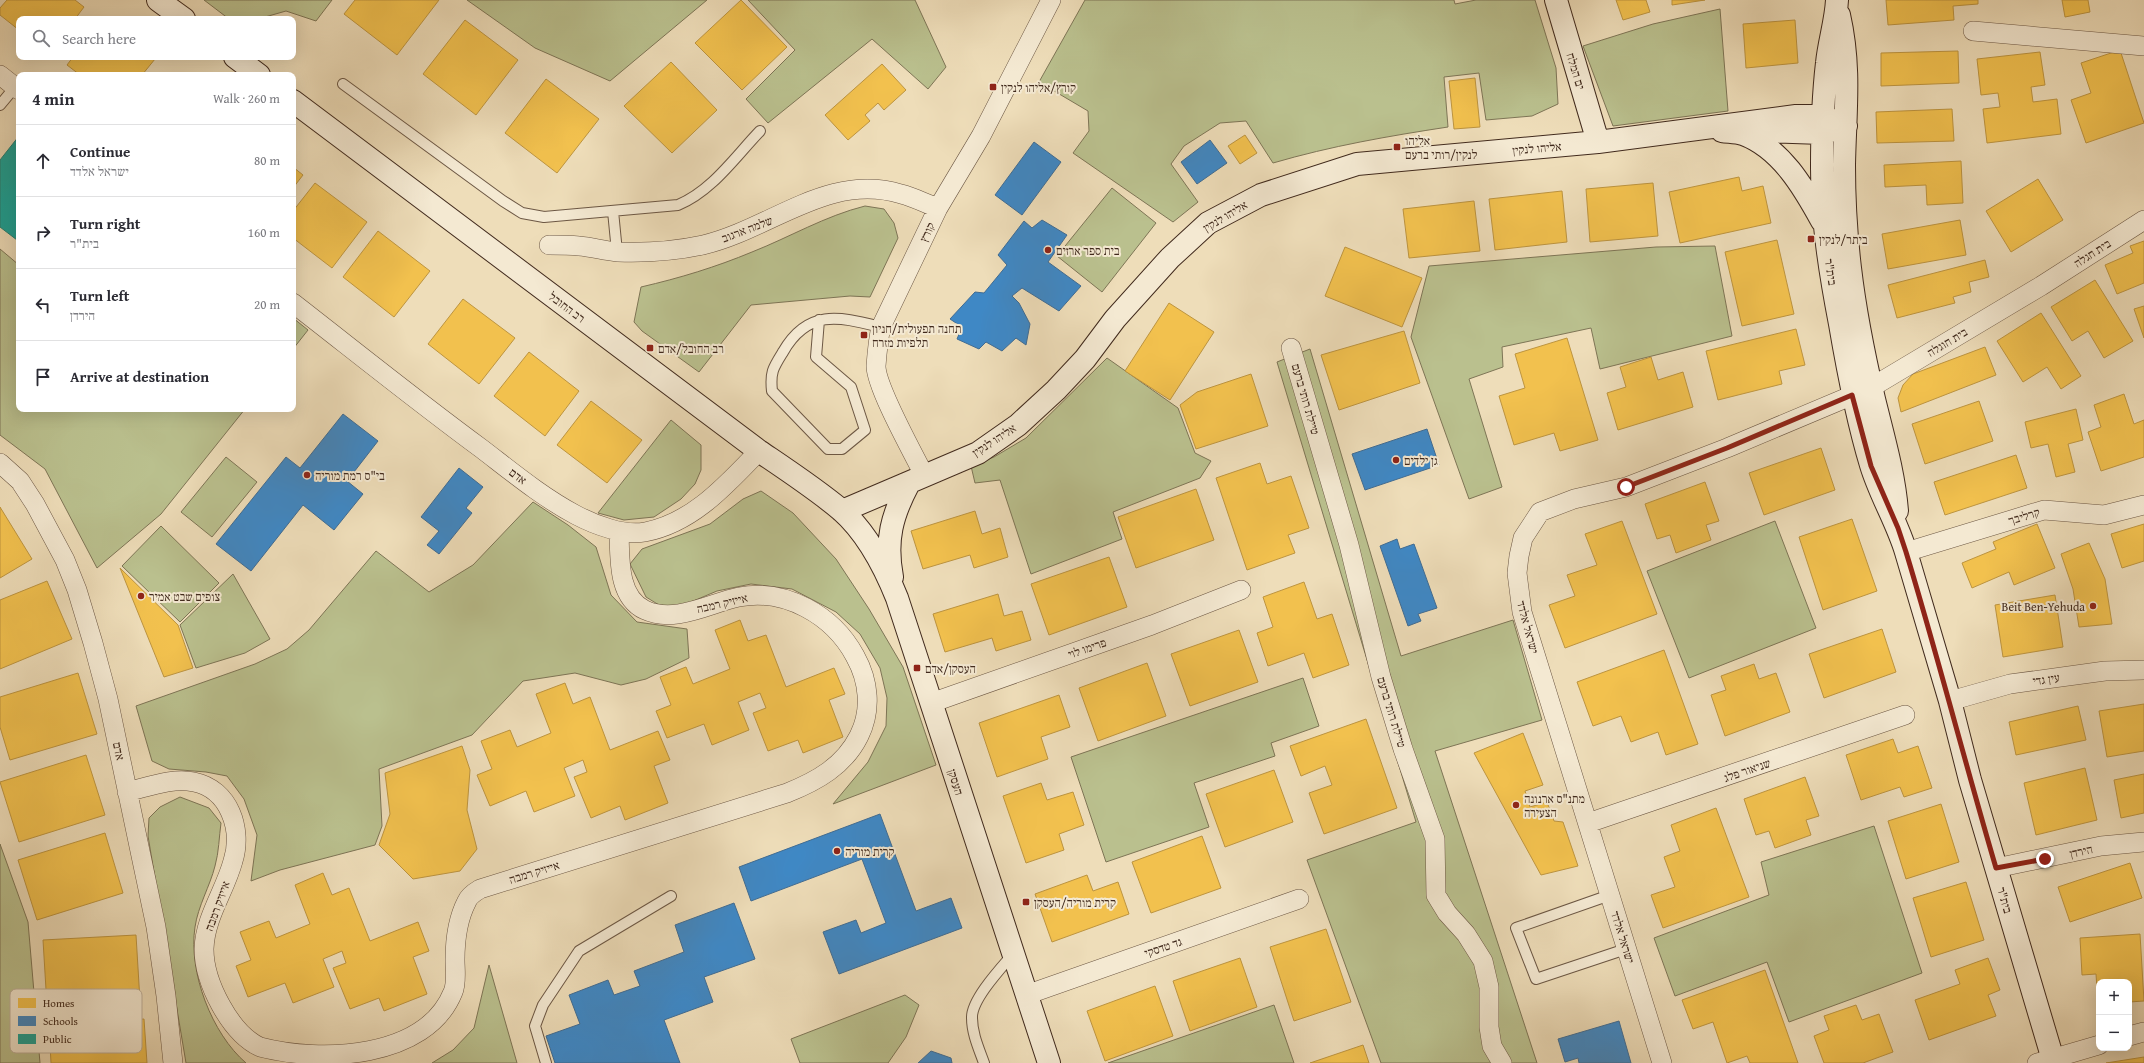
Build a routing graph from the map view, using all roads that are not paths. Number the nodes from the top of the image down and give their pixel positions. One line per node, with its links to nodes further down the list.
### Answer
1 (158, 0): 5 (street)
2 (1051, 0): 21 (street, קורץ)
3 (1556, 0): 20 (street, ים המלח)
4 (1837, 3): 16 (street, בית"ר); 17 (street, בית"ר)
5 (180, 16)
6 (1973, 31): 7 (street)
7 (2144, 46)
8 (239, 60): 9 (street)
9 (255, 72)
10 (0, 75): 12 (street)
11 (343, 84): 22 (lane)
12 (16, 87)
13 (16, 89): 15 (lane)
14 (296, 102): 33 (street, רב החובל)
15 (0, 105)
16 (1823, 124): 17 (street, אליהו לנקין); 18 (street, אליהו לנקין); 24 (street, בית"ר)
17 (1846, 126): 32 (street, בית"ר)
18 (1705, 129): 20 (street, אליהו לנקין); 24 (street)
19 (760, 131): 22 (lane)
20 (1598, 142): 35 (street, אליהו לנקין)
21 (938, 208): 26 (street, שלמה ארגוב); 30 (street, קורץ)
22 (613, 211): 26 (lane)
23 (2144, 220): 27 (street, בית חגלה)
24 (1824, 224): 32 (street, בית"ר)
25 (549, 245): 26 (street, שלמה ארגוב)
26 (618, 252)
27 (2041, 286): 32 (street, בית חוגלה)
28 (296, 305): 38 (street, אדם)
29 (819, 320): 29 (lane); 30 (lane)
30 (882, 327): 35 (street, קורץ)
31 (1291, 348): 64 (street, טיילת רותי ברעם)
32 (1862, 391): 39 (street, בית"ר); 47 (street, ישראל אלדד)
33 (759, 451): 37 (street, רב החובל); 38 (street, אדם)
34 (0, 463): 46 (street, אדם)
35 (916, 479): 37 (street, אליהו לנקין); 41 (street)
36 (2144, 505): 39 (street, קרליבך)
37 (842, 511): 41 (street, העסקן)
38 (619, 531): 46 (street, אייזיק רמבה)
39 (1906, 552): 43 (street, בית"ר)
40 (1241, 590): 44 (street, פרימו לוי)
41 (897, 598): 44 (street, העסקן)
42 (2144, 670): 43 (street, עין גדי)
43 (1950, 701): 49 (street, בית"ר)
44 (931, 703): 54 (street, העסקן)
45 (1905, 715): 47 (street, שניאור פלג)
46 (127, 792): 60 (street, אדם)
47 (1588, 823): 50 (street, ישראל אלדד)
48 (2144, 842): 49 (street, הירדן)
49 (1996, 868): 59 (street, בית"ר)
50 (1610, 895): 53 (street, ישראל אלדד); 53 (lane)
51 (670, 896): 61 (lane)
52 (1299, 899): 55 (street, גד טדסקי)
53 (1626, 949): 65 (street, ישראל אלדד)
54 (1013, 954): 55 (street, העסקן); 62 (lane)
55 (1026, 995): 63 (street, העסקן)
56 (2144, 1032): 57 (street)
57 (2132, 1035)
58 (2096, 1046): 59 (street)
59 (2048, 1061)
60 (173, 1063)
61 (546, 1063)
62 (984, 1063)
63 (1049, 1063)
64 (1502, 1063)
65 (1662, 1063)

